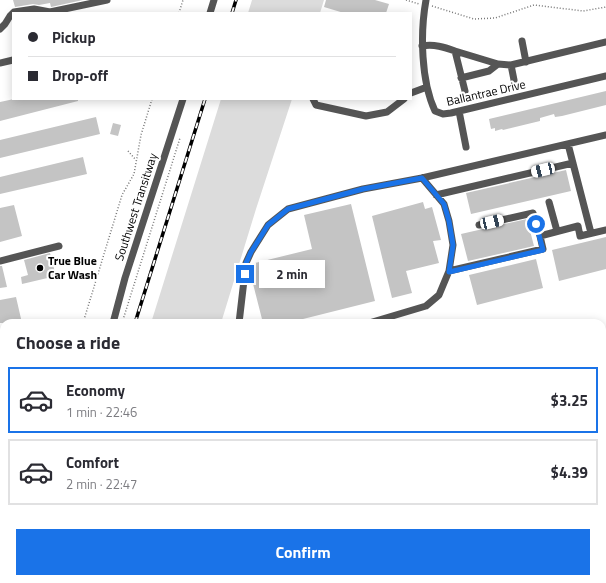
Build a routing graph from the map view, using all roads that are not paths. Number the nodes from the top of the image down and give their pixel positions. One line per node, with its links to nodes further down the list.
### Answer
1 (107, 0): 6 (street)
2 (214, 0): 7 (street)
3 (425, 3): 12 (street, Ballantrae Drive)
4 (14, 12): 5 (street)
5 (50, 12)
6 (50, 12)
7 (210, 12)
8 (12, 14): 9 (street)
9 (0, 29)
10 (522, 41): 15 (street)
11 (606, 42): 15 (street)
12 (422, 46): 13 (street); 22 (street, Ballantrae Drive)
13 (455, 51): 17 (street); 20 (street)
14 (12, 60): 16 (street)
15 (526, 62): 18 (street)
16 (0, 63)
17 (498, 64): 18 (street); 20 (street)
18 (511, 65): 21 (street)
19 (606, 76): 28 (street, Ballantrae Drive)
20 (462, 78): 23 (street)
21 (514, 80)
22 (427, 87): 24 (street); 28 (street, Ballantrae Drive)
23 (465, 91)
24 (412, 93)
25 (183, 100): 44 (street, Southwest Transitway)
26 (314, 100): 27 (street)
27 (403, 100)
28 (459, 111): 31 (street)
29 (606, 135): 30 (street)
30 (568, 144): 32 (street); 33 (street)
31 (466, 147)
32 (573, 163): 34 (street); 39 (street)
33 (422, 178): 34 (street); 45 (street)
34 (436, 195): 43 (street)
35 (549, 202): 38 (street)
36 (479, 226): 40 (street)
37 (606, 230): 39 (street)
38 (557, 231): 39 (street); 40 (street)
39 (591, 234)
40 (540, 236): 43 (street)
41 (59, 246): 42 (street)
42 (0, 261)
43 (449, 272): 46 (street)
44 (115, 319)
45 (239, 319)
46 (382, 319)

